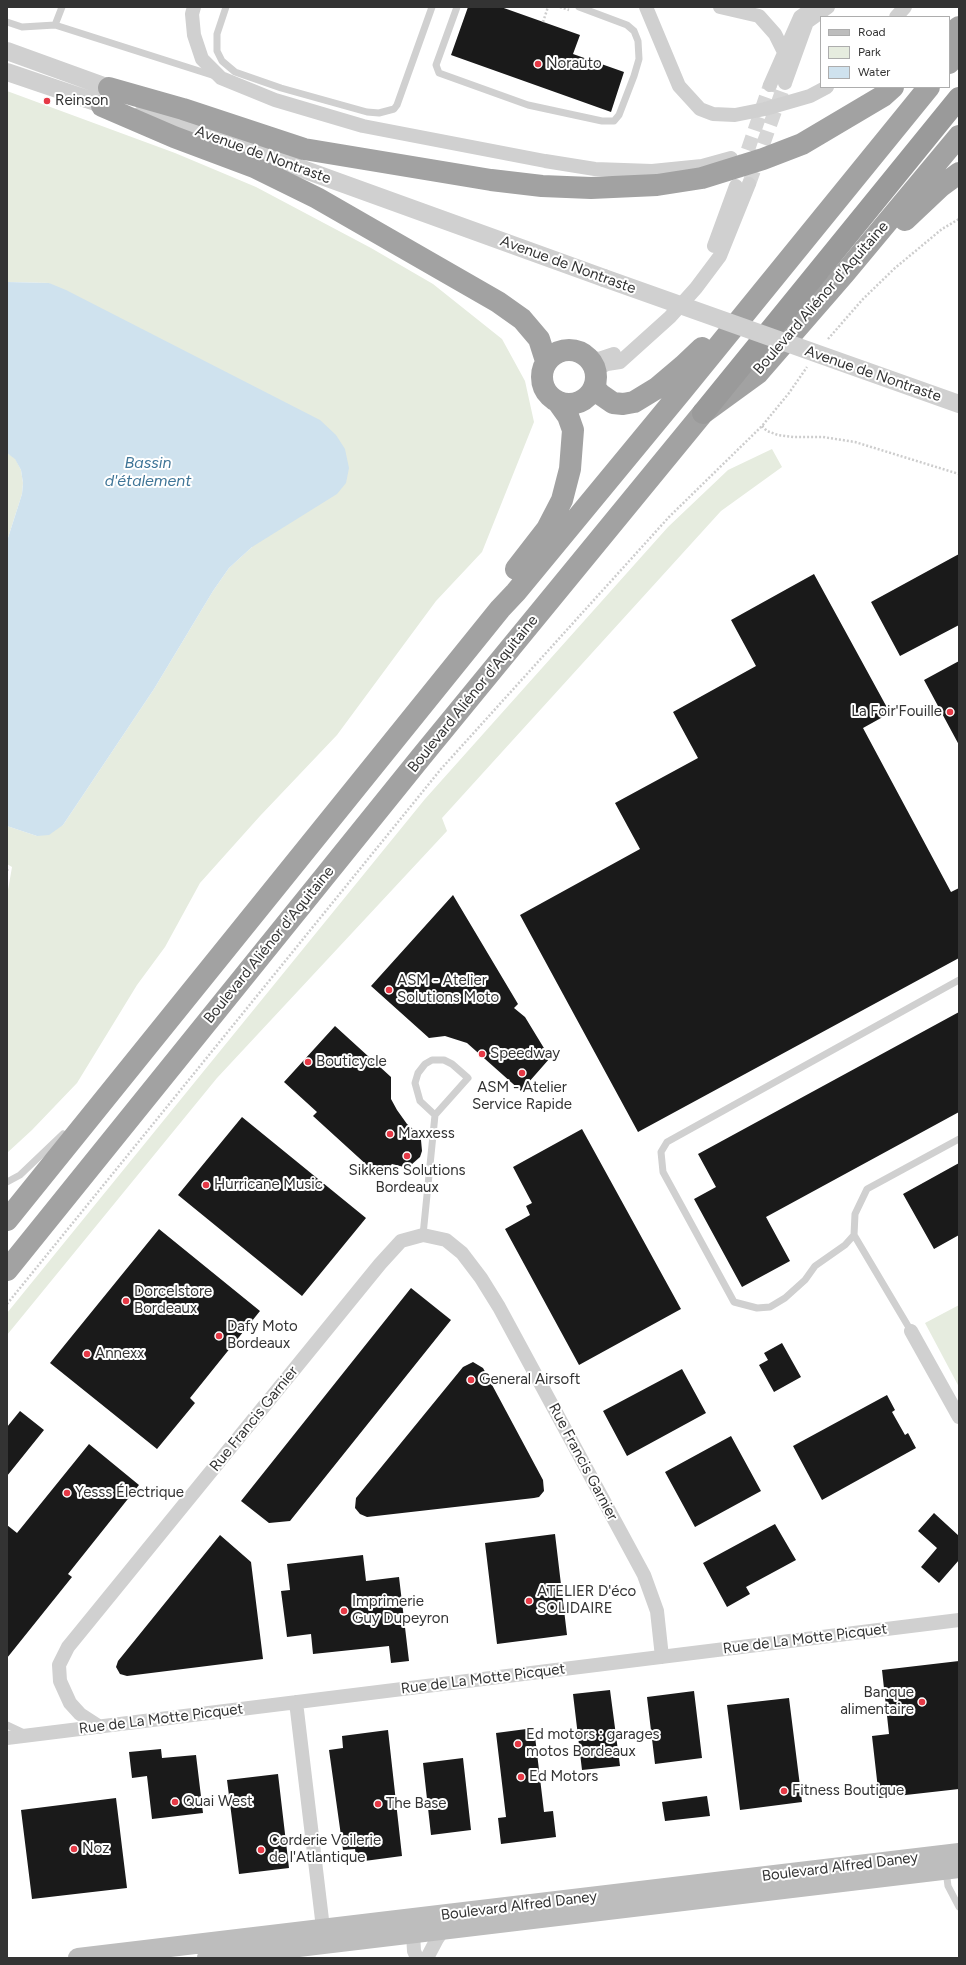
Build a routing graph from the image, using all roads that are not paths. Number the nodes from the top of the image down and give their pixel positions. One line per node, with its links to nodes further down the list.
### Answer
1 (62, 7): 14 (lane)
2 (194, 7): 22 (street)
3 (226, 7): 4 (lane)
4 (432, 7)
5 (457, 7): 6 (lane)
6 (579, 7)
7 (646, 7): 25 (street)
8 (720, 7): 19 (street)
9 (814, 7): 19 (street)
10 (828, 7): 23 (street)
11 (905, 7): 12 (street)
12 (897, 16)
13 (7, 22): 14 (lane)
14 (56, 24): 22 (lane)
15 (959, 27): 16 (highway)
16 (950, 35)
17 (959, 50): 20 (highway)
18 (7, 51): 28 (street, Avenue de Nontraste)
19 (782, 56): 24 (street)
20 (950, 62)
21 (7, 72): 28 (street, Avenue de Nontraste)
22 (221, 78): 30 (street)
23 (785, 83)
24 (770, 86)
25 (825, 88)
26 (892, 88): 30 (highway)
27 (928, 88): 35 (highway, Boulevard Aliénor d'Aquitaine)
28 (106, 97): 30 (highway); 36 (highway); 39 (street, Avenue de Nontraste, bridge)
29 (959, 98): 40 (highway)
30 (835, 123)
31 (959, 136): 34 (highway, Boulevard Aliénor d'Aquitaine)
32 (959, 173): 34 (highway)
33 (742, 185): 37 (street)
34 (844, 274): 40 (highway, Boulevard Aliénor d'Aquitaine)
35 (763, 292): 37 (highway); 41 (highway, Boulevard Aliénor d'Aquitaine)
36 (546, 361): 37 (highway); 38 (highway)
37 (592, 371): 38 (highway)
38 (558, 402): 41 (highway)
39 (959, 404)
40 (703, 413): 50 (highway, Boulevard Aliénor d'Aquitaine)
41 (500, 609): 43 (highway, Boulevard Aliénor d'Aquitaine)
42 (959, 980): 49 (lane)
43 (121, 1079): 46 (lane); 47 (highway, Boulevard Aliénor d'Aquitaine)
44 (435, 1115): 44 (lane); 48 (lane)
45 (959, 1139): 49 (lane)
46 (7, 1182)
47 (7, 1220)
48 (423, 1235): 54 (street, Rue Francis Garnier); 57 (street, Rue Francis Garnier)
49 (854, 1235): 51 (lane)
50 (7, 1270)
51 (911, 1331): 52 (street)
52 (959, 1417)
53 (959, 1620): 54 (street, Rue de La Motte Picquet)
54 (662, 1657): 55 (street, Rue de La Motte Picquet)
55 (296, 1702): 57 (street, Rue de La Motte Picquet); 63 (street)
56 (7, 1725): 58 (lane)
57 (100, 1727): 58 (street, Rue de La Motte Picquet)
58 (30, 1735): 59 (street, Rue de La Motte Picquet)
59 (7, 1738)
60 (952, 1862): 61 (lane); 62 (main road, Boulevard Alfred Daney)
61 (959, 1907)
62 (439, 1922): 63 (main road, Boulevard Alfred Daney); 64 (main road, Boulevard Alfred Daney); 68 (street)
63 (323, 1928): 65 (main road, Boulevard Alfred Daney)
64 (413, 1933): 66 (main road, Boulevard Alfred Daney); 67 (street)
65 (78, 1958)
66 (207, 1958)
67 (417, 1958)
68 (427, 1958)

